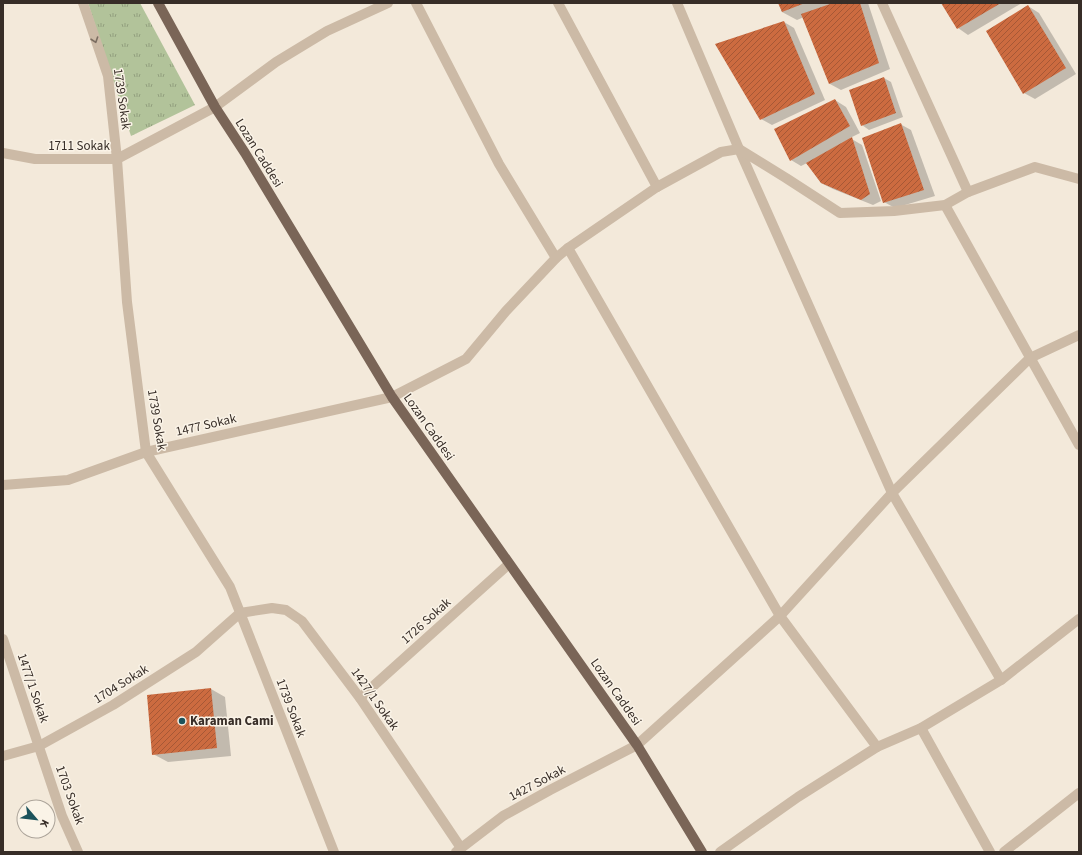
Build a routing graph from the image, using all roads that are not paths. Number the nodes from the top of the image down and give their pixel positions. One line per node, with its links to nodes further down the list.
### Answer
1 (83, 3): 11 (street, 1739 Sokak, one-way to 11)
2 (158, 3): 8 (main road, Lozan Caddesi)
3 (388, 3): 8 (street, 1711 Sokak)
4 (416, 3): 17 (street)
5 (558, 3): 13 (street)
6 (677, 3): 9 (street)
7 (882, 3): 14 (street)
8 (215, 107): 11 (street, 1711 Sokak); 20 (main road, Lozan Caddesi)
9 (739, 149): 13 (street, 1477 Sokak); 15 (street); 24 (street)
10 (3, 153): 11 (street, 1711 Sokak)
11 (117, 159): 22 (street, 1739 Sokak)
12 (1079, 179): 14 (street)
13 (657, 187): 16 (street, 1477 Sokak)
14 (968, 192): 15 (street)
15 (945, 205): 19 (street)
16 (568, 248): 17 (street, 1477 Sokak); 27 (street)
17 (556, 258): 20 (street, 1477 Sokak)
18 (1079, 334): 19 (street, 1427 Sokak)
19 (1030, 358): 21 (street); 24 (street, 1427 Sokak)
20 (392, 397): 22 (street, 1477 Sokak); 25 (main road, Lozan Caddesi)
21 (1079, 445)
22 (146, 452): 23 (street, 1477 Sokak); 26 (street, 1739 Sokak)
23 (3, 485)
24 (892, 493): 27 (street, 1427 Sokak); 30 (street)
25 (509, 564): 31 (street, 1726 Sokak); 33 (main road, Lozan Caddesi)
26 (240, 612): 31 (street, 1427/1 Sokak); 34 (street, 1704 Sokak); 40 (street, 1739 Sokak)
27 (780, 616): 33 (street, 1427 Sokak); 35 (street)
28 (1079, 619): 30 (street)
29 (3, 642): 34 (street, 1477/1 Sokak)
30 (1001, 680): 32 (street)
31 (360, 698): 38 (street, 1427/1 Sokak)
32 (921, 728): 35 (street); 43 (street)
33 (637, 745): 38 (street, 1427 Sokak); 41 (main road, Lozan Caddesi)
34 (39, 746): 36 (street, 1704 Sokak); 39 (street, 1703 Sokak)
35 (876, 747): 42 (street)
36 (3, 756)
37 (1079, 793): 44 (street)
38 (458, 850)
39 (78, 852)
40 (334, 852)
41 (702, 852)
42 (720, 852)
43 (990, 852)
44 (1004, 852)

